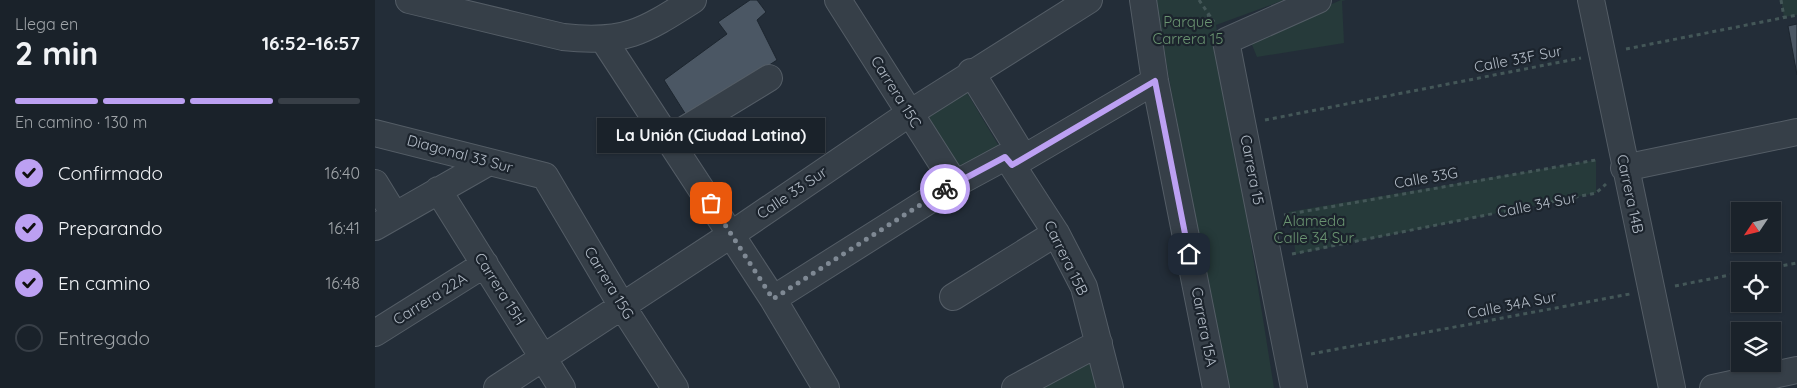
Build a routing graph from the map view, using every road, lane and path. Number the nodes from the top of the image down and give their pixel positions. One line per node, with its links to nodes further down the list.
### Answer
1 (409, 0): 9 (street)
2 (693, 0): 12 (street)
3 (838, 0): 17 (street, Carrera 15C)
4 (1089, 0): 14 (street, Calle 33 Sur)
5 (1143, 0): 16 (street, Carrera 15A)
6 (1318, 0): 18 (street, Carrera 15)
7 (1591, 0): 13 (street, Carrera 14B)
8 (1781, 0): 11 (path)
9 (457, 5): 12 (street)
10 (1797, 15): 11 (path, Calle 33F Sur)
11 (1784, 17): 13 (path, Calle 33F Sur)
12 (603, 39): 21 (street)
13 (1602, 54): 18 (path, Calle 33F Sur); 25 (street, Carrera 14B)
14 (971, 72): 17 (street, Calle 33 Sur); 24 (street, Carrera 15B)
15 (769, 78): 21 (street)
16 (1155, 81): 24 (street); 54 (street, Carrera 15A)
17 (909, 113): 28 (street, Carrera 15C); 33 (street, Calle 33 Sur)
18 (1243, 124): 30 (street, Carrera 15)
19 (1797, 132): 25 (street)
20 (375, 133): 23 (street, Diagonal 33 Sur)
21 (669, 139): 33 (street)
22 (1596, 160): 30 (path, Calle 33G)
23 (489, 162): 26 (street, Diagonal 33 Sur); 29 (street)
24 (1018, 162): 28 (street); 32 (street, Carrera 15B)
25 (1625, 168): 34 (path, Calle 34 Sur); 39 (street, Carrera 14B)
26 (545, 176): 42 (street, Carrera 15G)
27 (375, 183): 31 (street)
28 (955, 184): 41 (street)
29 (439, 190): 31 (street); 36 (street, Carrera 15H)
30 (1261, 219): 34 (street, Carrera 15)
31 (385, 221)
32 (1056, 233): 40 (street); 44 (street, Carrera 15B)
33 (732, 234): 41 (street); 42 (street, Calle 33 Sur)
34 (1269, 258): 46 (street, Carrera 15)
35 (1797, 263): 37 (path)
36 (485, 264): 43 (street, Carrera 22A); 45 (street, Carrera 15H)
37 (1781, 266)
38 (1731, 276): 39 (path, Calle 34A Sur)
39 (1651, 290): 46 (path, Calle 34A Sur); 56 (street, Carrera 14B)
40 (953, 297)
41 (773, 299): 51 (street)
42 (622, 306): 45 (street, Calle 33 Sur); 50 (street, Carrera 15G)
43 (375, 333)
44 (1099, 343): 52 (street); 53 (street, Carrera 15B)
45 (543, 358): 48 (street, Calle 33 Sur); 49 (street, Carrera 15H)
46 (1289, 358): 55 (street, Carrera 15)
47 (1797, 370): 57 (street)
48 (497, 388)
49 (562, 388)
50 (675, 388)
51 (826, 388)
52 (1015, 388)
53 (1110, 388)
54 (1216, 388)
55 (1295, 388)
56 (1672, 388)
57 (1713, 388)

